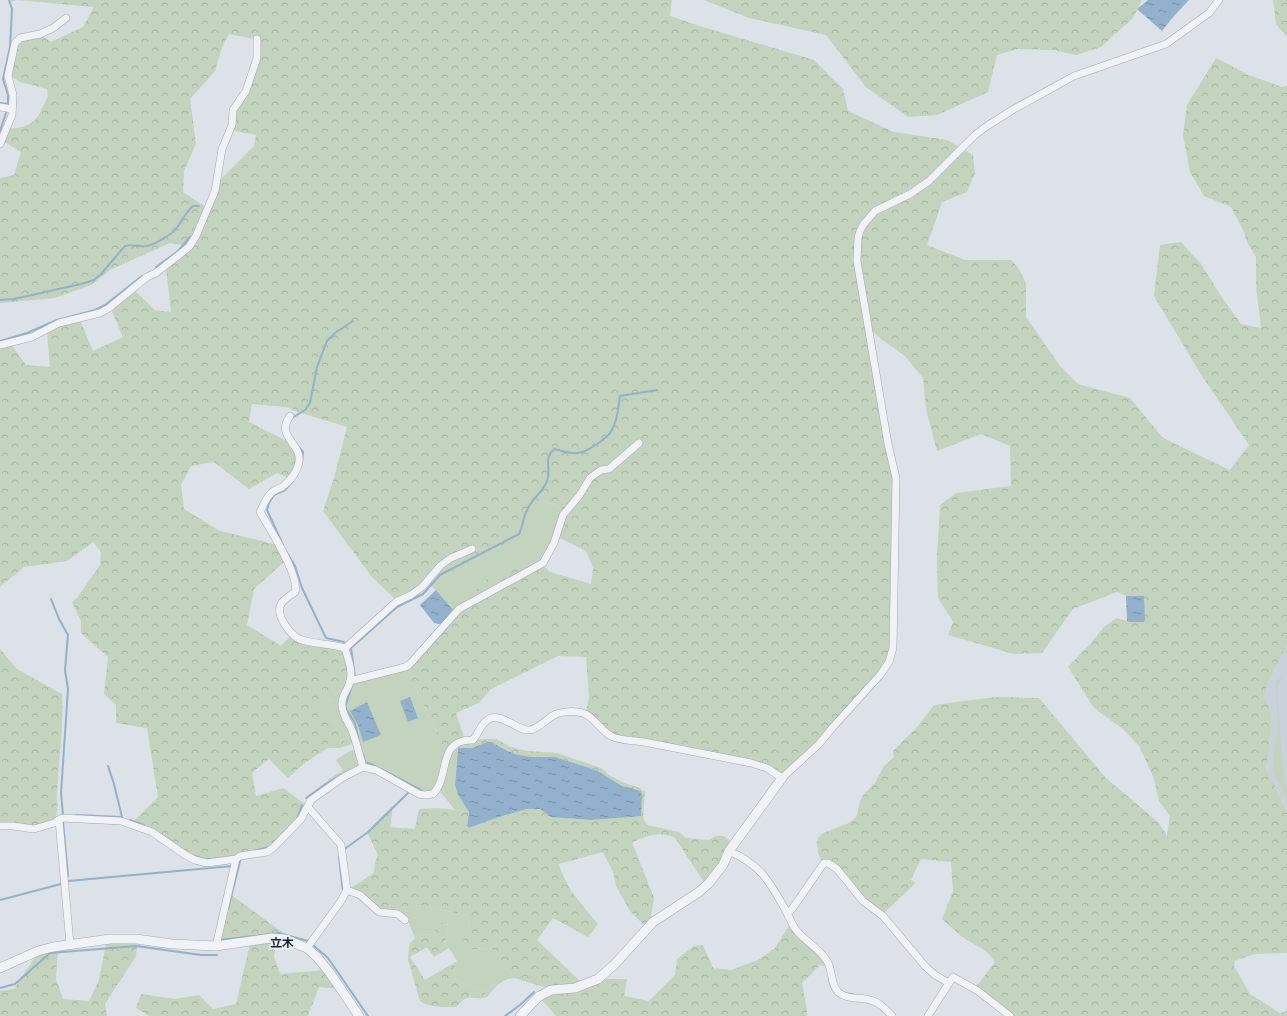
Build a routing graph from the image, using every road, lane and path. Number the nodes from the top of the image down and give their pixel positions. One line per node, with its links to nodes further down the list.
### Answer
1 (1219, 0): 14 (street)
2 (66, 18): 5 (street)
3 (257, 39): 7 (street)
4 (0, 107): 5 (street)
5 (12, 109): 6 (street)
6 (0, 144)
7 (0, 345)
8 (290, 416): 11 (street)
9 (639, 443): 12 (street)
10 (472, 549): 11 (street)
11 (345, 648): 12 (street)
12 (350, 681): 13 (street)
13 (363, 767): 14 (street); 15 (street)
14 (782, 778): 18 (street)
15 (308, 807): 19 (street); 20 (street)
16 (59, 820): 17 (street); 19 (street); 23 (street)
17 (0, 826)
18 (729, 851): 21 (street); 29 (street)
19 (240, 857): 24 (street)
20 (347, 890): 22 (street); 25 (street)
21 (787, 913): 27 (street); 30 (street)
22 (405, 920)
23 (70, 945): 24 (street); 26 (street)
24 (216, 946): 25 (street)
25 (307, 948): 28 (street)
26 (0, 968)
27 (949, 983): 31 (street); 32 (street)
28 (359, 1016)
29 (520, 1016)
30 (892, 1016)
31 (928, 1016)
32 (1010, 1016)

